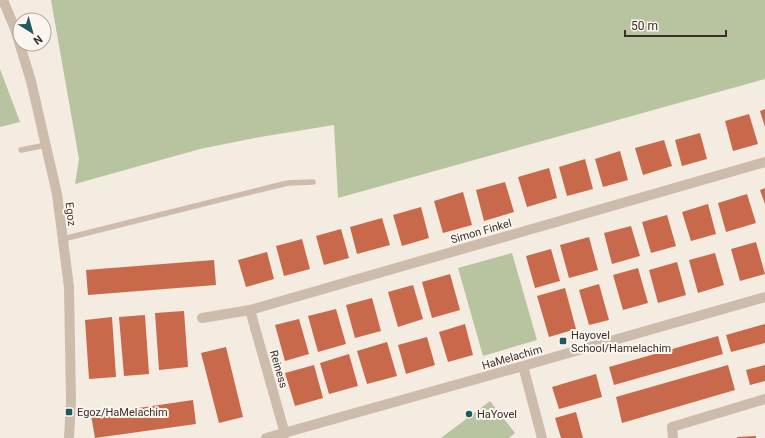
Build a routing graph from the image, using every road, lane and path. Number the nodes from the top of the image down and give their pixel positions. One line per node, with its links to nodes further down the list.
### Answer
1 (3, 0): 2 (street, Egoz)
2 (46, 145): 3 (lane); 6 (street, Egoz)
3 (21, 150)
4 (765, 162): 8 (street, Simon Finkel)
5 (313, 182): 6 (lane)
6 (62, 239): 13 (street, Egoz)
7 (765, 297): 10 (street, HaMelachim)
8 (250, 310): 9 (street, Simon Finkel); 12 (street, Reiness)
9 (202, 318)
10 (524, 366): 12 (street, HaMelachim); 15 (street)
11 (765, 399): 16 (street)
12 (285, 434): 14 (street, HaMelachim)
13 (70, 438)
14 (266, 438)
15 (542, 438)
16 (673, 438)

